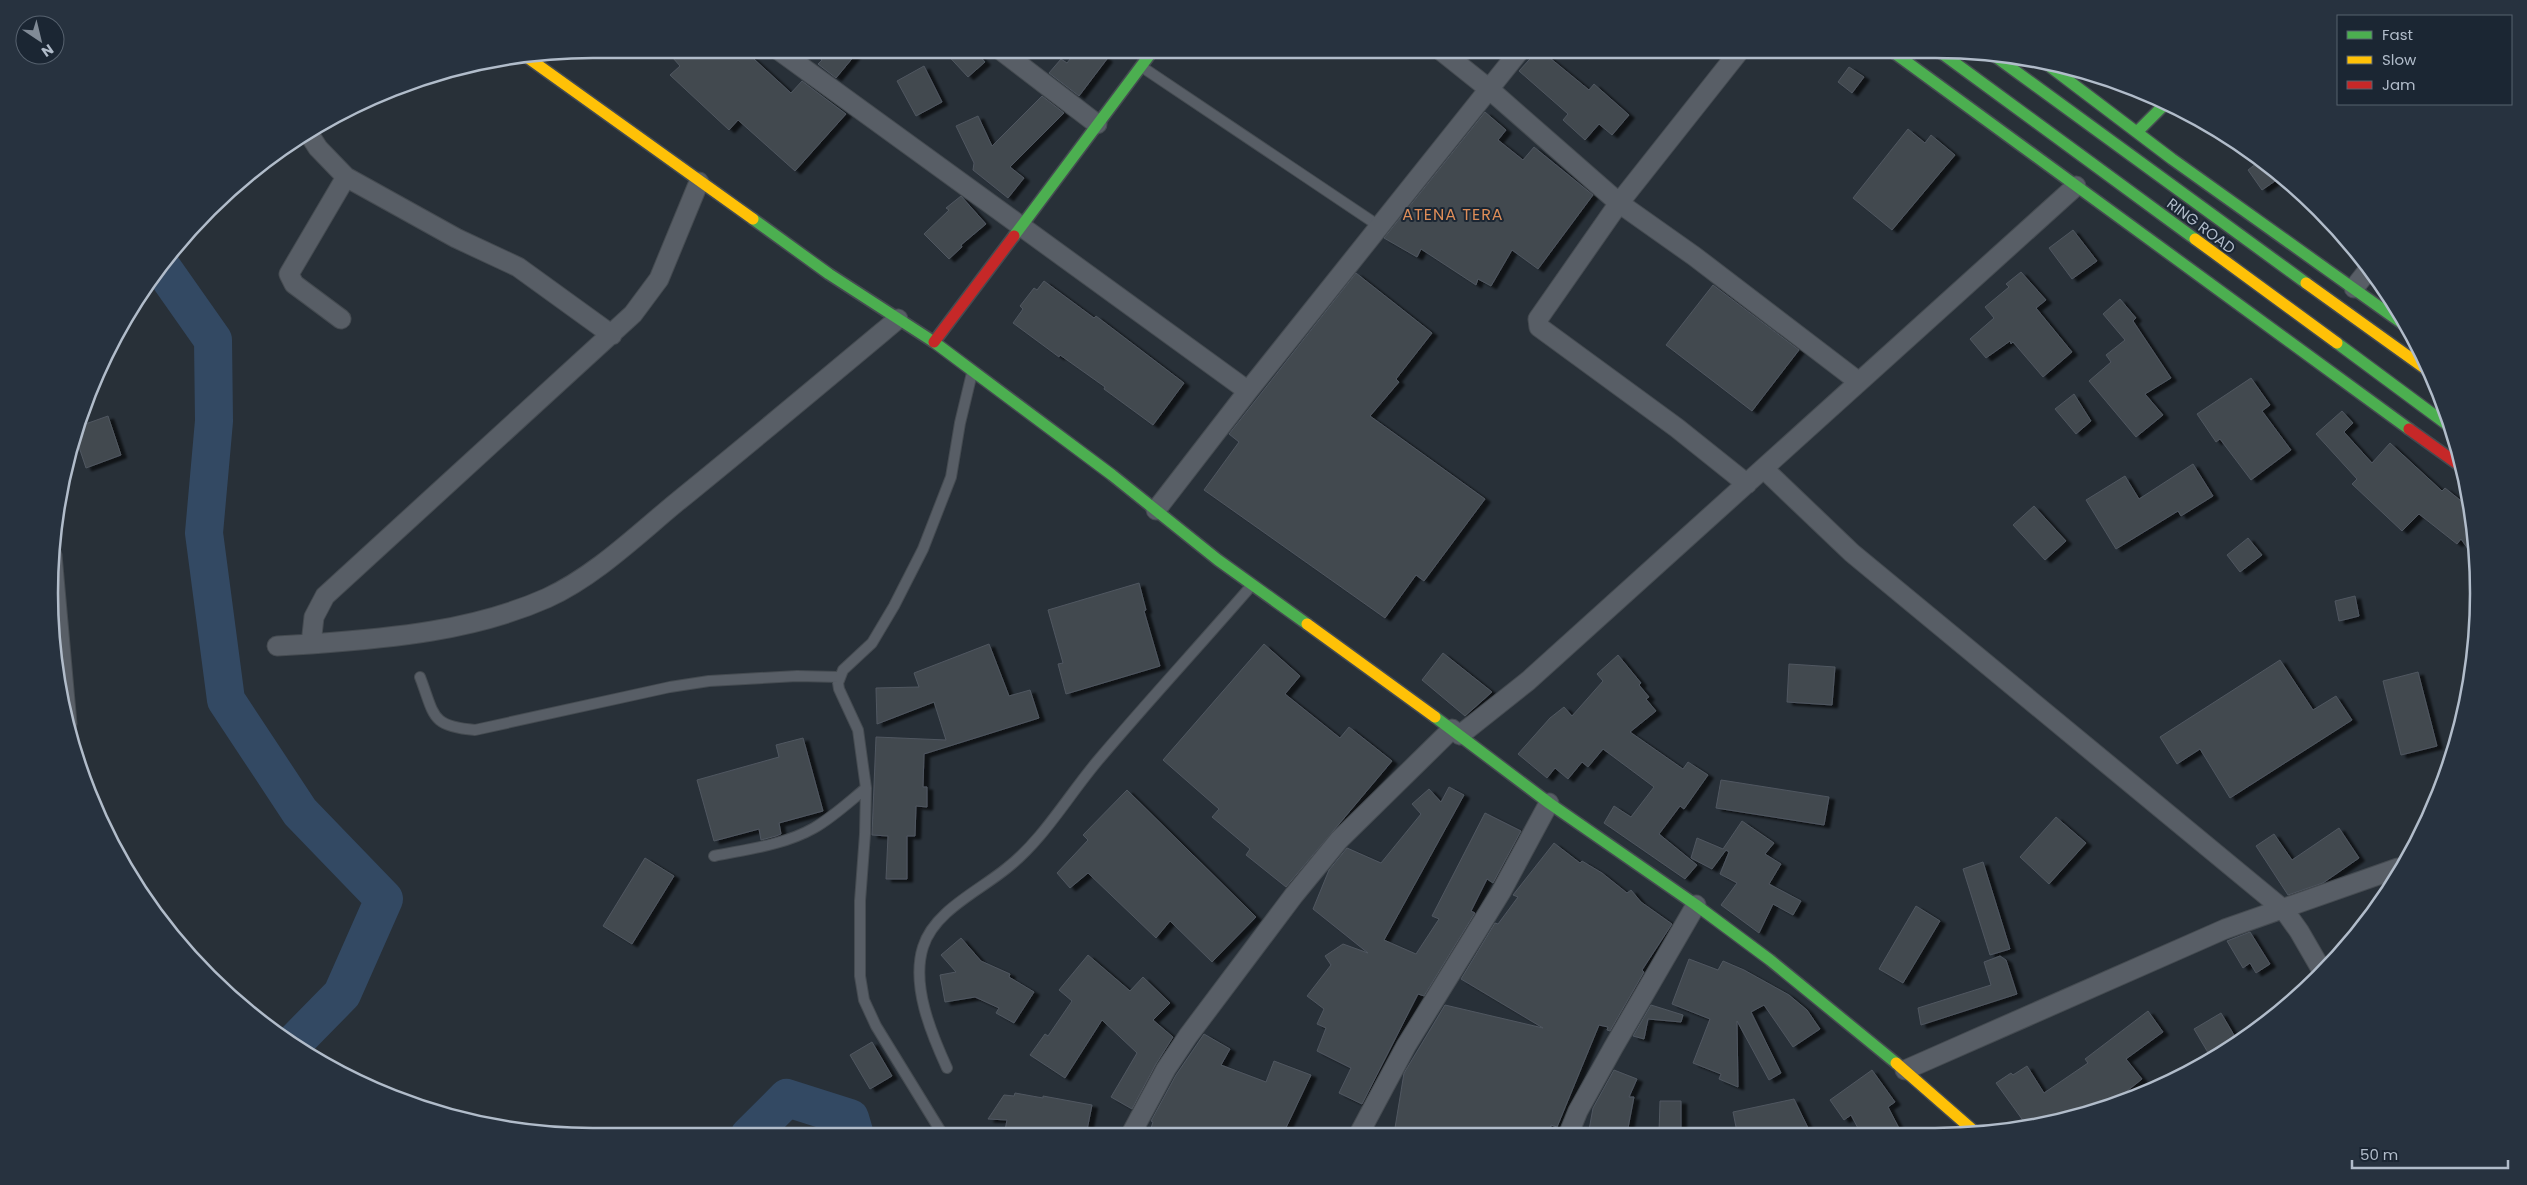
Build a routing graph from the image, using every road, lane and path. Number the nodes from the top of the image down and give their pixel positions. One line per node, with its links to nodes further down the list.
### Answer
1 (789, 58): 23 (street)
2 (1011, 58): 15 (street)
3 (1147, 58): 11 (main road)
4 (1450, 58): 13 (street)
5 (1514, 58): 13 (street)
6 (1734, 58): 21 (street)
7 (1901, 58): 20 (main road)
8 (1949, 58): 35 (main road, RING ROAD)
9 (531, 61): 19 (main road)
10 (2003, 62): 31 (main road, RING ROAD)
11 (1141, 66): 15 (main road); 22 (lane)
12 (2058, 72): 16 (main road)
13 (1489, 89): 21 (street); 22 (street)
14 (2160, 108): 16 (main road)
15 (1097, 124): 23 (main road)
16 (2137, 132): 25 (main road)
17 (311, 138): 18 (street)
18 (346, 177): 27 (street); 29 (street)
19 (699, 182): 28 (main road); 29 (street)
20 (2076, 186): 33 (street); 36 (main road)
21 (1619, 202): 33 (street); 38 (street)
22 (1379, 226): 34 (street)
23 (1020, 227): 30 (main road); 34 (street)
24 (2364, 275): 25 (street)
25 (2354, 288): 26 (main road)
26 (2392, 316)
27 (341, 319)
28 (898, 319): 30 (main road); 41 (street)
29 (612, 334): 41 (street)
30 (934, 342): 32 (main road)
31 (2417, 363)
32 (972, 372): 39 (main road); 44 (lane)
33 (1859, 382): 37 (street)
34 (1248, 391): 39 (street)
35 (2441, 420)
36 (2452, 459)
37 (1764, 469): 38 (street); 51 (street)
38 (1747, 484): 45 (street)
39 (1156, 510): 40 (main road)
40 (1252, 584): 45 (main road); 53 (lane)
41 (311, 644): 42 (street)
42 (277, 646)
43 (420, 677): 44 (lane)
44 (839, 677): 46 (lane)
45 (1456, 732): 47 (main road); 57 (street)
46 (866, 788): 48 (lane); 56 (lane)
47 (1549, 803): 50 (main road); 58 (street)
48 (714, 856)
49 (2391, 870): 51 (street)
50 (1696, 905): 54 (main road); 59 (street)
51 (2284, 910): 52 (street); 54 (street)
52 (2319, 965)
53 (946, 1068)
54 (1905, 1070): 55 (main road)
55 (1968, 1126)
56 (939, 1128)
57 (1135, 1128)
58 (1362, 1128)
59 (1571, 1128)

